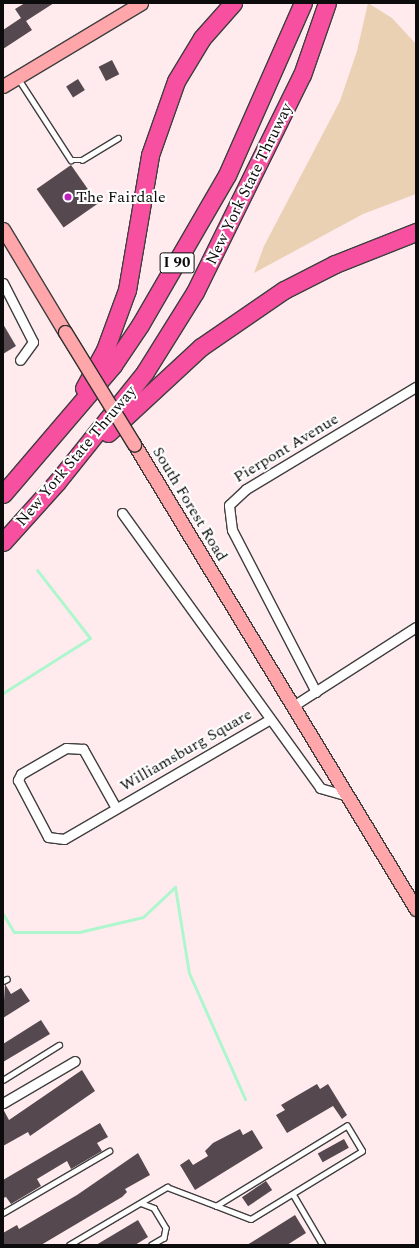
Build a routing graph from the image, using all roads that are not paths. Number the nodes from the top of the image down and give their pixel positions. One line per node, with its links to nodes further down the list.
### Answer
1 (141, 3): 5 (street)
2 (233, 3): 13 (highway)
3 (303, 3): 13 (highway, New York State Thruway / I 90)
4 (327, 3): 14 (highway, New York State Thruway / I 90)
5 (17, 77): 6 (street); 7 (lane)
6 (3, 86)
7 (118, 138)
8 (3, 229): 20 (street, South Forest Road, bridge)
9 (416, 232): 14 (highway)
10 (3, 283): 11 (street)
11 (20, 360)
12 (416, 387): 19 (street, Pierpont Avenue)
13 (63, 425): 15 (highway, New York State Thruway / I 90)
14 (57, 482): 17 (highway, New York State Thruway / I 90)
15 (3, 494)
16 (122, 514): 21 (street)
17 (3, 542)
18 (416, 627): 19 (street)
19 (316, 692): 20 (street)
20 (293, 706): 22 (street, South Forest Road)
21 (270, 719): 22 (street); 23 (street, Williamsburg Square)
22 (348, 796): 24 (street, South Forest Road)
23 (116, 808): 23 (street, Williamsburg Square)
24 (416, 909)
25 (59, 1045): 27 (lane)
26 (75, 1061): 28 (street)
27 (3, 1080)
28 (3, 1103)
29 (109, 1151): 33 (lane)
30 (293, 1194): 32 (lane); 32 (lane); 36 (lane)
31 (141, 1203): 32 (lane); 34 (lane); 35 (lane)
32 (217, 1206)
33 (3, 1214)
34 (70, 1245)
35 (152, 1245)
36 (323, 1245)

